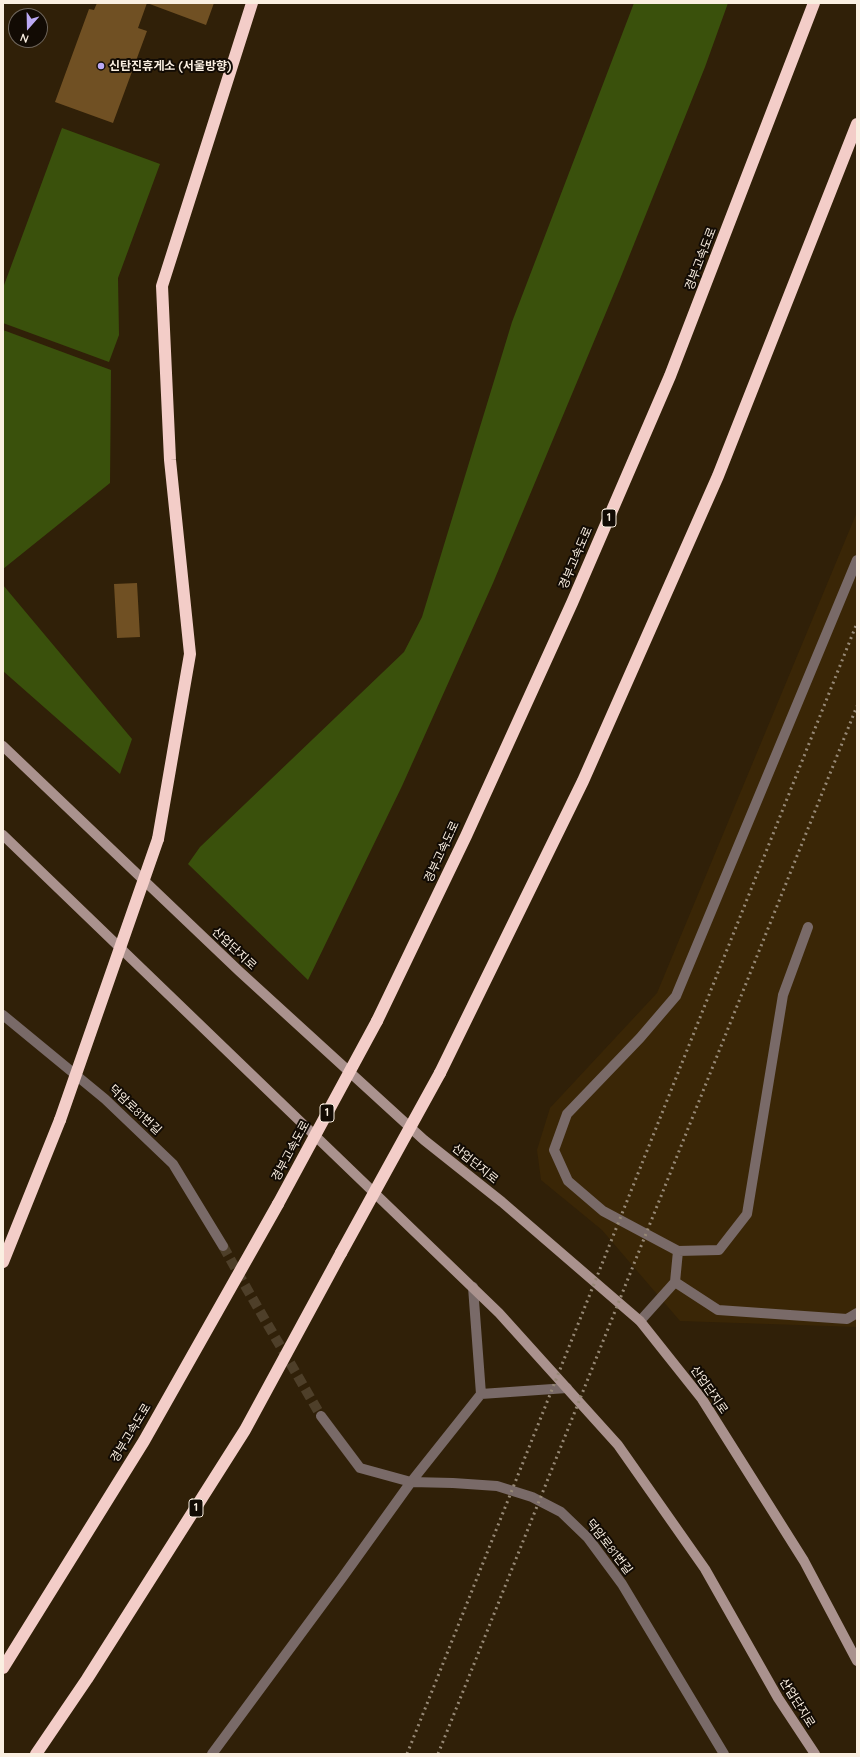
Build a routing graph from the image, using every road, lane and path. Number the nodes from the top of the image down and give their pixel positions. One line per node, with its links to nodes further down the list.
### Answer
1 (252, 3): 11 (highway, bridge)
2 (814, 3): 21 (highway, 경부고속도로 / 1, bridge)
3 (857, 124): 22 (highway, 1, bridge)
4 (857, 560): 10 (street)
5 (3, 746): 15 (main road, 산업단지로)
6 (3, 835): 13 (main road, 산업단지로)
7 (808, 927): 10 (street)
8 (3, 1015): 9 (street, 덕암로81번길)
9 (223, 1246)
10 (678, 1250): 12 (street)
11 (3, 1262)
12 (675, 1282): 14 (street); 15 (street)
13 (473, 1287): 16 (main road, 산업단지로); 17 (street)
14 (857, 1313)
15 (640, 1321): 20 (main road, 산업단지로)
16 (567, 1388): 17 (street); 25 (main road, 산업단지로)
17 (481, 1394): 19 (street)
18 (321, 1416): 19 (street, 덕암로81번길)
19 (411, 1482): 23 (street); 24 (street, 덕암로81번길)
20 (857, 1661)
21 (3, 1668)
22 (36, 1754)
23 (212, 1754)
24 (724, 1754)
25 (815, 1754)

